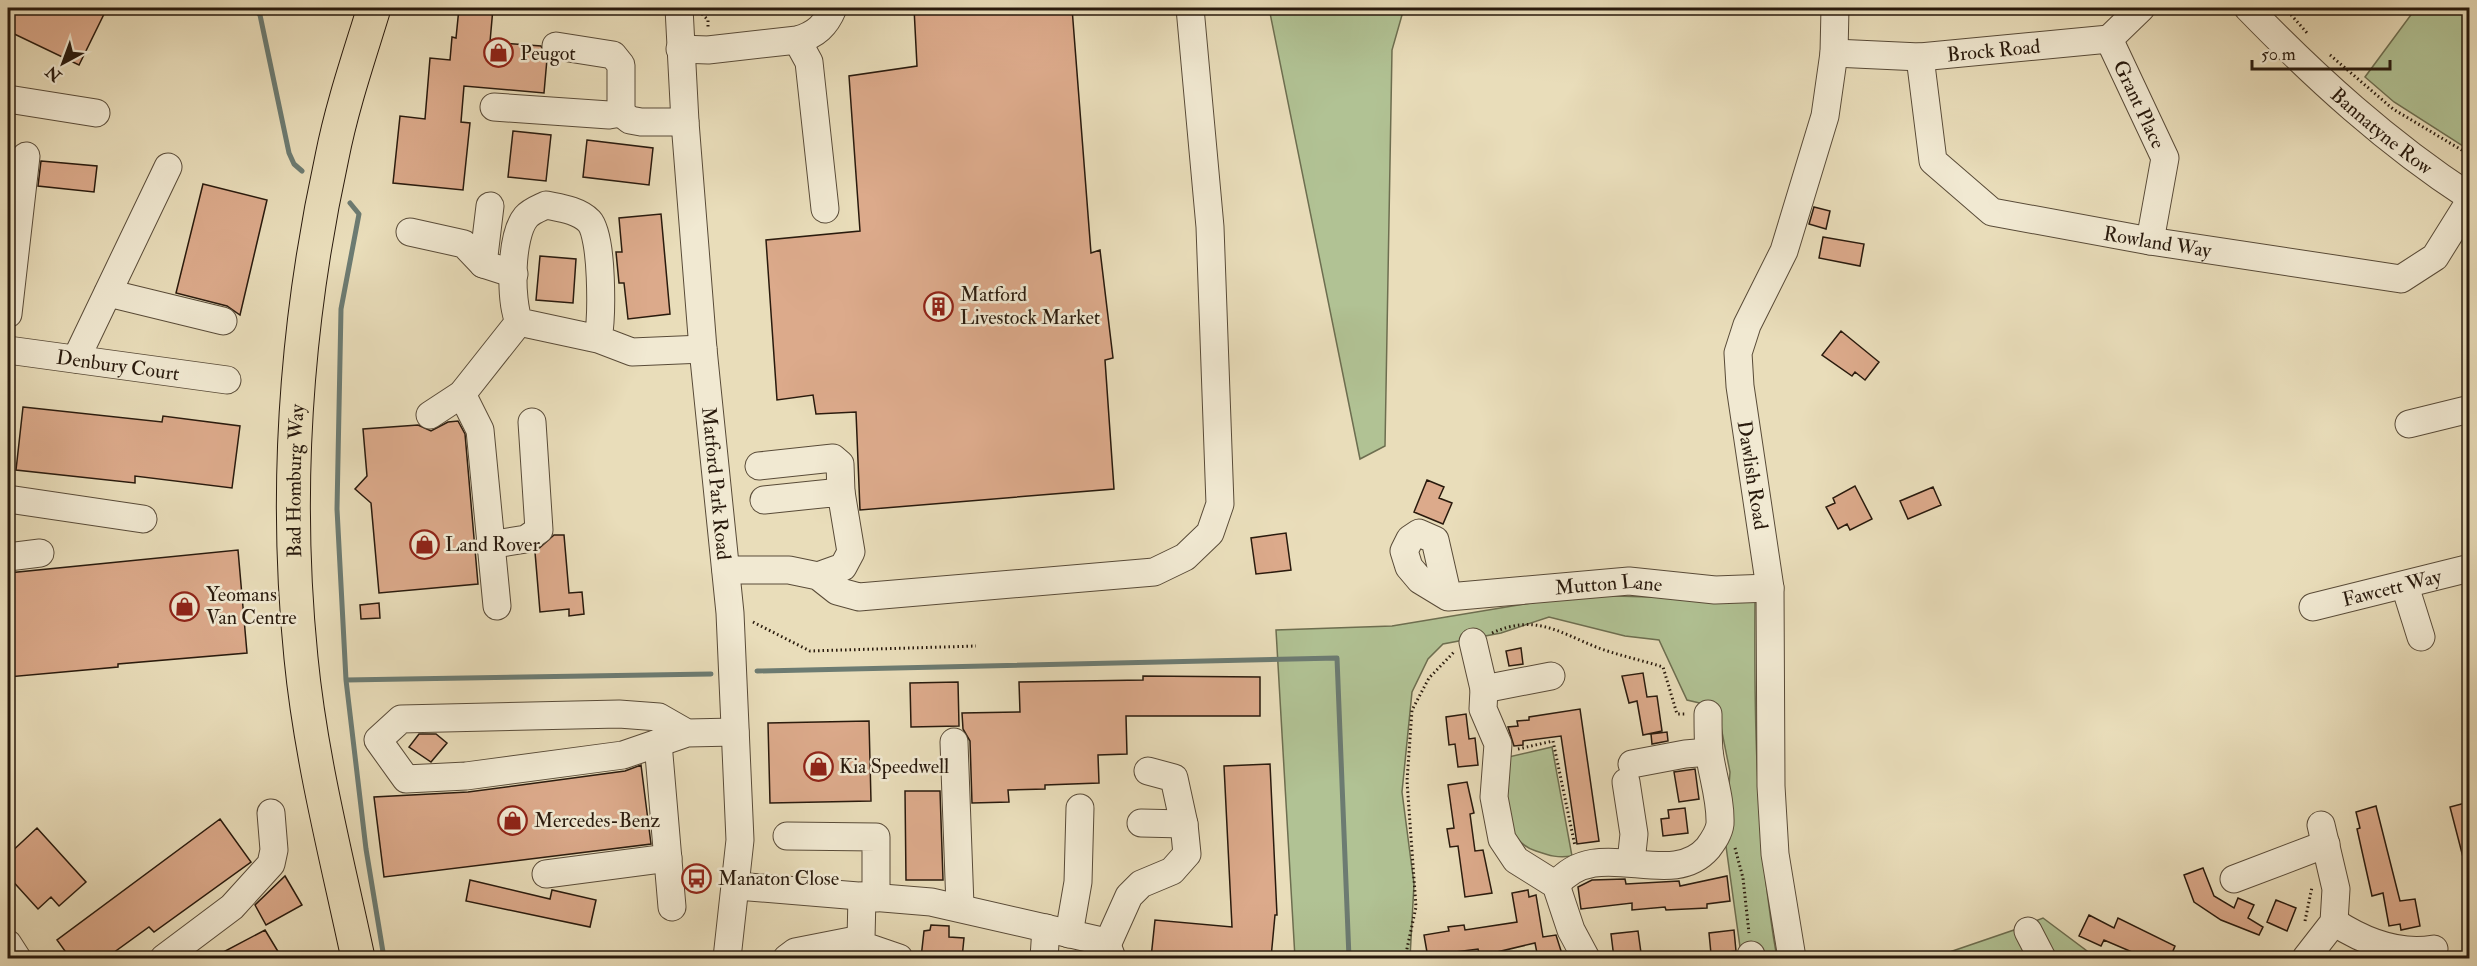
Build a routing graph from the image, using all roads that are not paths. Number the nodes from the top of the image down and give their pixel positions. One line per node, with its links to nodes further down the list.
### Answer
1 (374, 8): 92 (main road, Bad Homburg Way)
2 (679, 8): 11 (street, Matford Park Road)
3 (833, 8): 9 (street)
4 (1190, 8): 52 (street)
5 (1835, 8): 12 (street, Dawlish Road)
6 (2141, 8): 8 (street)
7 (2248, 8): 21 (street, Bannatyne Row)
8 (2109, 39): 13 (street, Brock Road); 25 (street, Grant Place)
9 (797, 40): 11 (street); 23 (street)
10 (556, 46): 17 (street)
11 (680, 49): 18 (street, Matford Park Road)
12 (1833, 52): 13 (street, Brock Road); 54 (street, Dawlish Road)
13 (1920, 57): 25 (street, Rowland Way)
14 (8, 99): 16 (street)
15 (494, 107): 17 (street)
16 (96, 113)
17 (621, 113): 18 (street)
18 (685, 122): 33 (street, Matford Park Road)
19 (26, 156): 29 (street)
20 (168, 167): 28 (street)
21 (2469, 199): 25 (street, Rowland Way)
22 (490, 206): 26 (street)
23 (825, 209)
24 (410, 232): 26 (street)
25 (2150, 241)
26 (483, 264): 27 (street)
27 (514, 273): 31 (street); 32 (street)
28 (108, 293): 30 (street); 35 (street)
29 (8, 314)
30 (224, 321)
31 (519, 322): 32 (street); 37 (street)
32 (598, 339): 33 (street)
33 (704, 349): 51 (street, Matford Park Road)
34 (8, 350): 35 (street, Denbury Court)
35 (76, 359): 36 (street, Denbury Court)
36 (227, 380)
37 (462, 394): 39 (street); 47 (street)
38 (2469, 409): 41 (street)
39 (430, 416)
40 (532, 422): 47 (street)
41 (2409, 424)
42 (759, 466): 43 (street)
43 (841, 492): 45 (street); 52 (street)
44 (8, 499): 46 (street)
45 (764, 500)
46 (143, 519)
47 (489, 545): 56 (street)
48 (40, 553): 49 (street)
49 (8, 556)
50 (2469, 568): 53 (street, Fawcett Way)
51 (726, 570): 52 (street); 63 (street, Matford Park Road)
52 (818, 576)
53 (2405, 586): 57 (street, Fawcett Way); 58 (street)
54 (1770, 588): 55 (street, Mutton Lane); 98 (street, Dawlish Road)
55 (1448, 597)
56 (497, 606)
57 (2313, 607)
58 (2421, 638)
59 (1473, 642): 61 (street)
60 (1551, 676): 61 (street)
61 (1484, 689): 78 (street)
62 (1708, 714): 67 (street)
63 (735, 732): 64 (street); 79 (street, Matford Park Road)
64 (687, 733): 66 (street); 66 (street)
65 (954, 742): 81 (street)
66 (658, 743): 74 (street)
67 (1697, 753): 75 (street); 75 (street)
68 (1148, 771): 72 (street)
69 (1080, 808): 84 (street)
70 (271, 813): 91 (street)
71 (1141, 824): 72 (street)
72 (1184, 824): 89 (street)
73 (787, 836): 80 (street)
74 (668, 858): 76 (street); 82 (street)
75 (1631, 862): 78 (street)
76 (546, 874)
77 (2234, 879): 83 (street)
78 (1556, 885): 97 (street)
79 (737, 886): 80 (street); 93 (street, Matford Park Road)
80 (869, 897): 81 (street); 86 (street)
81 (960, 906): 84 (street)
82 (672, 907)
83 (2334, 922): 88 (street); 100 (street)
84 (1057, 931): 89 (street); 96 (street)
85 (2028, 931): 99 (street)
86 (861, 939): 94 (street); 95 (street)
87 (8, 944): 90 (street)
88 (2434, 949)
89 (1110, 952)
90 (17, 958)
91 (164, 958)
92 (358, 958)
93 (727, 958)
94 (787, 958)
95 (899, 958)
96 (1044, 958)
97 (1586, 958)
98 (1792, 958)
99 (2042, 958)
100 (2306, 958)

